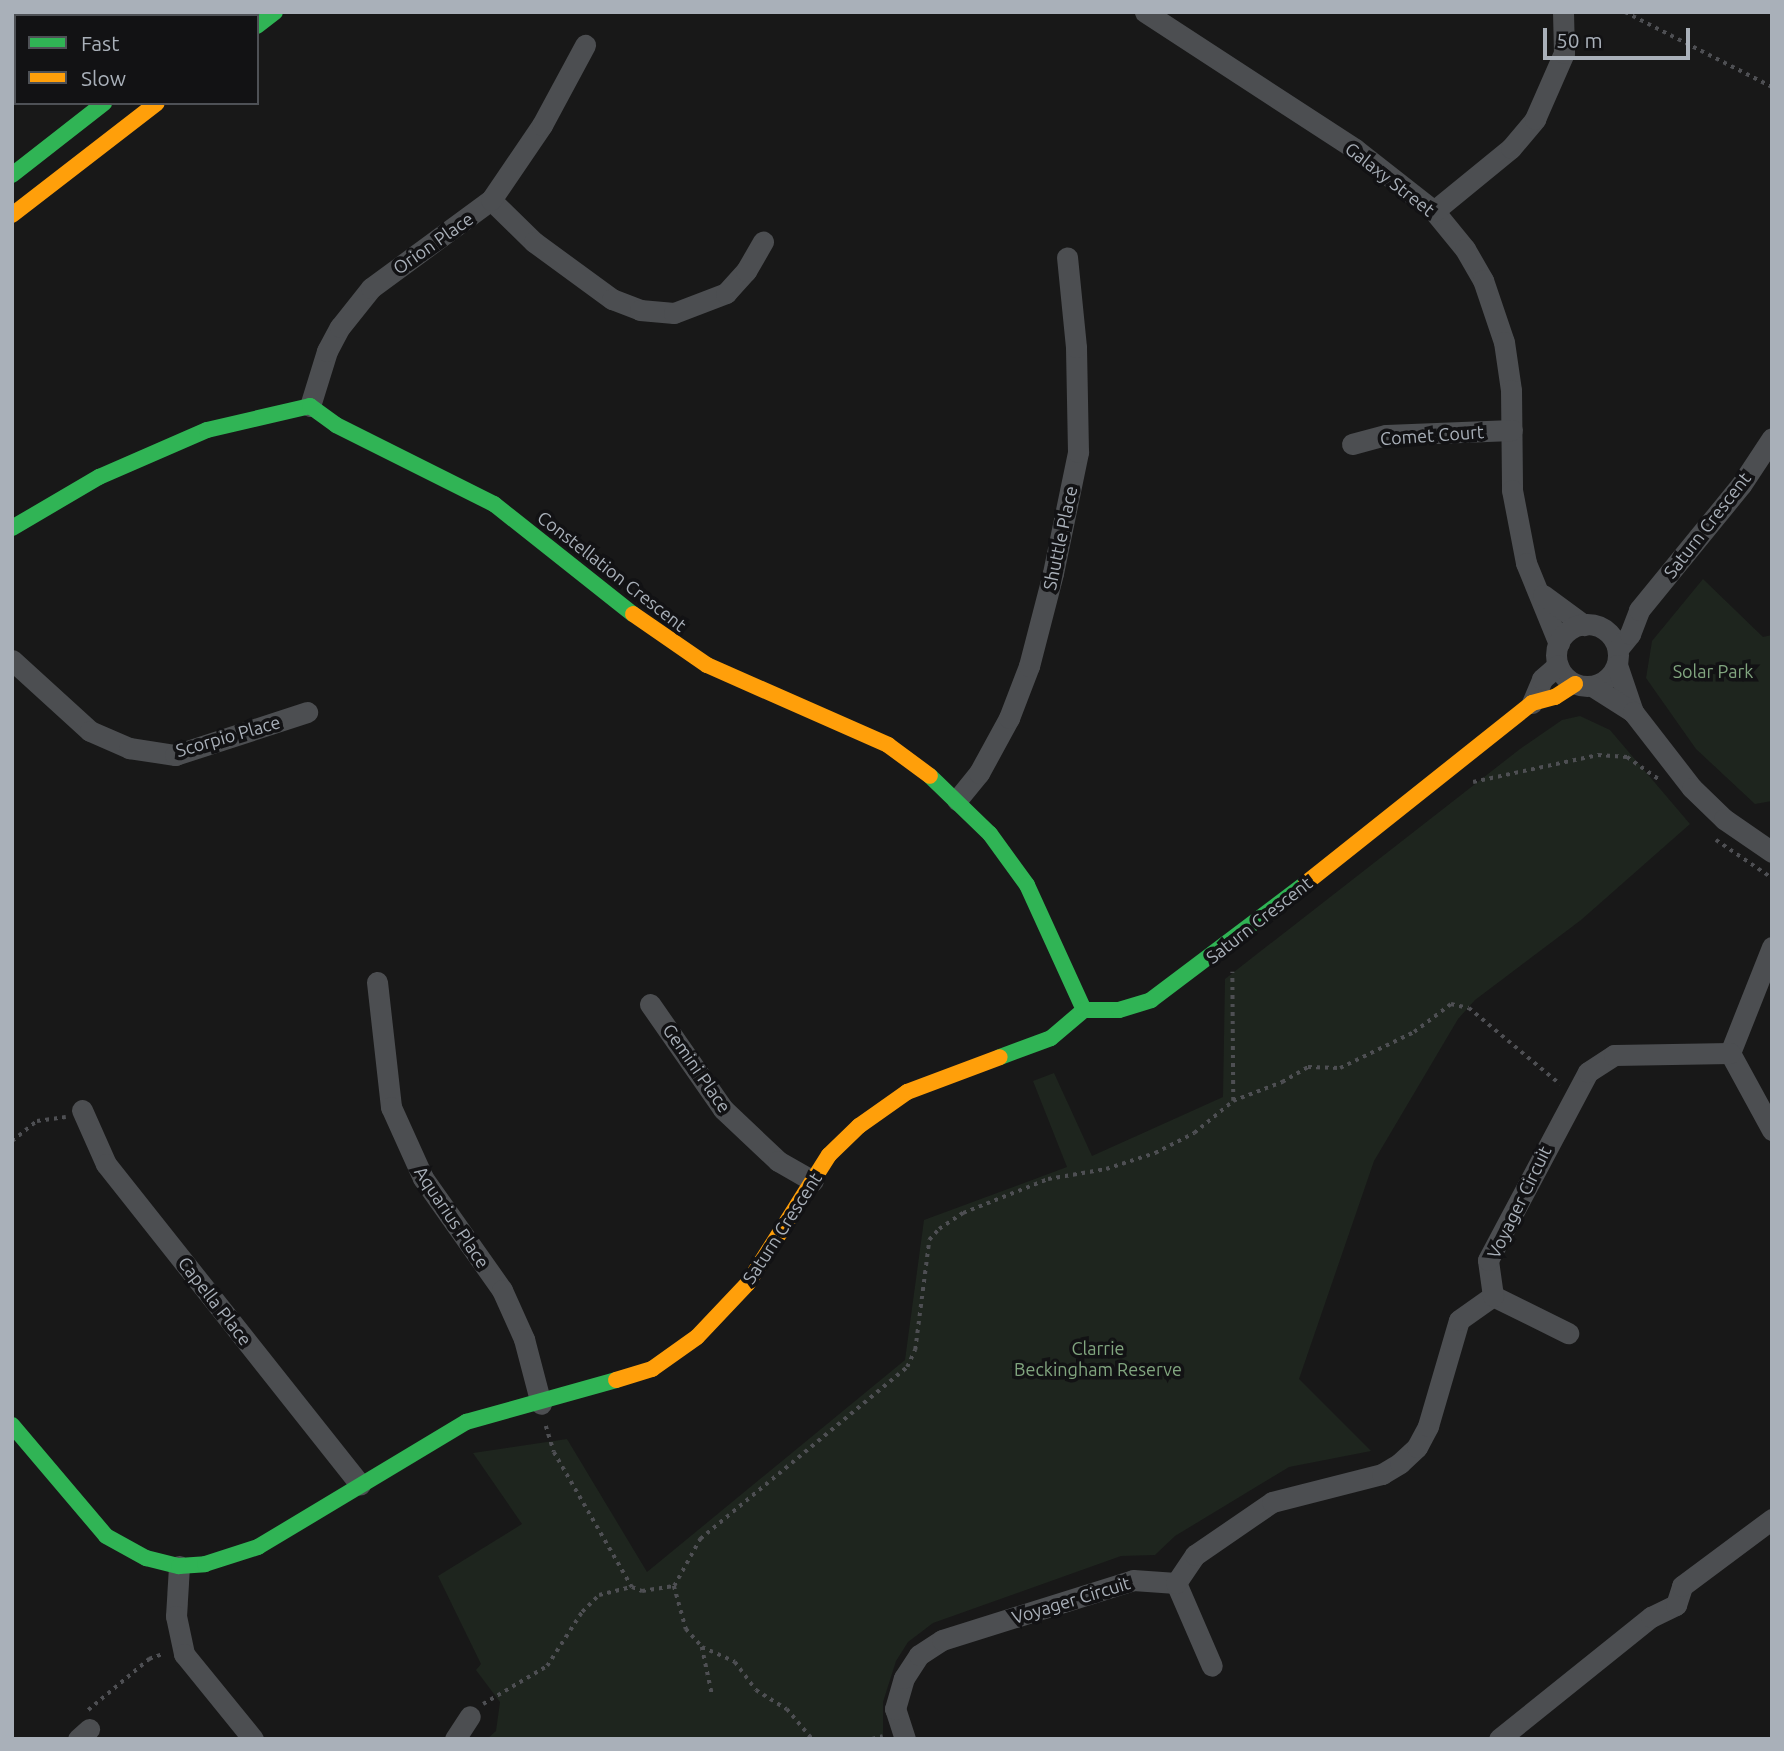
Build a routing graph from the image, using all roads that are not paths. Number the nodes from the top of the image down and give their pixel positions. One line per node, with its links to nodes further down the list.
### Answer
1 (275, 12): 4 (street)
2 (1145, 12): 10 (street, Galaxy Street)
3 (1563, 12): 10 (street)
4 (259, 24)
5 (585, 45): 9 (street, Orion Place)
6 (101, 105): 8 (street)
7 (154, 105): 11 (street)
8 (12, 175)
9 (491, 200): 12 (street); 14 (street, Orion Place)
10 (1434, 211): 15 (street, Galaxy Street)
11 (12, 215)
12 (763, 242)
13 (1066, 257): 29 (street, Shuttle Place)
14 (310, 406): 18 (street); 29 (street, Constellation Crescent)
15 (1512, 430): 17 (street, Comet Court); 19 (street, Galaxy Street)
16 (1772, 438): 20 (street, Saturn Crescent)
17 (1352, 444)
18 (12, 528)
19 (1543, 595): 21 (street, Galaxy Street); 22 (street, Galaxy Street)
20 (1639, 610): 21 (street, Saturn Crescent); 23 (street, Saturn Crescent)
21 (1592, 626): 22 (street); 23 (street)
22 (1559, 655): 25 (street); 26 (street, Saturn Crescent)
23 (1617, 657): 25 (street); 28 (street)
24 (12, 660): 27 (street, Scorpio Place)
25 (1583, 685): 26 (street, Saturn Crescent); 28 (street)
26 (1532, 703): 34 (street, Saturn Crescent)
27 (307, 712)
28 (1633, 712): 30 (street)
29 (957, 800): 34 (street, Constellation Crescent)
30 (1772, 852)
31 (1772, 947): 35 (street)
32 (377, 982): 41 (street, Aquarius Place)
33 (650, 1004): 38 (street, Gemini Place)
34 (1084, 1010): 38 (street, Saturn Crescent)
35 (1730, 1053): 37 (street); 39 (street, Voyager Circuit)
36 (82, 1110): 43 (street, Capella Place)
37 (1772, 1130)
38 (813, 1181): 41 (street, Saturn Crescent)
39 (1493, 1296): 40 (street); 46 (street)
40 (1567, 1333)
41 (541, 1404): 43 (street, Saturn Crescent)
42 (12, 1425): 45 (street, Saturn Crescent)
43 (360, 1484): 45 (street, Saturn Crescent)
44 (1772, 1519): 52 (street)
45 (179, 1566): 49 (street)
46 (1176, 1583): 47 (street); 51 (street, Voyager Circuit)
47 (1212, 1666)
48 (470, 1716): 50 (street)
49 (253, 1739)
50 (455, 1739)
51 (905, 1739)
52 (1499, 1739)

